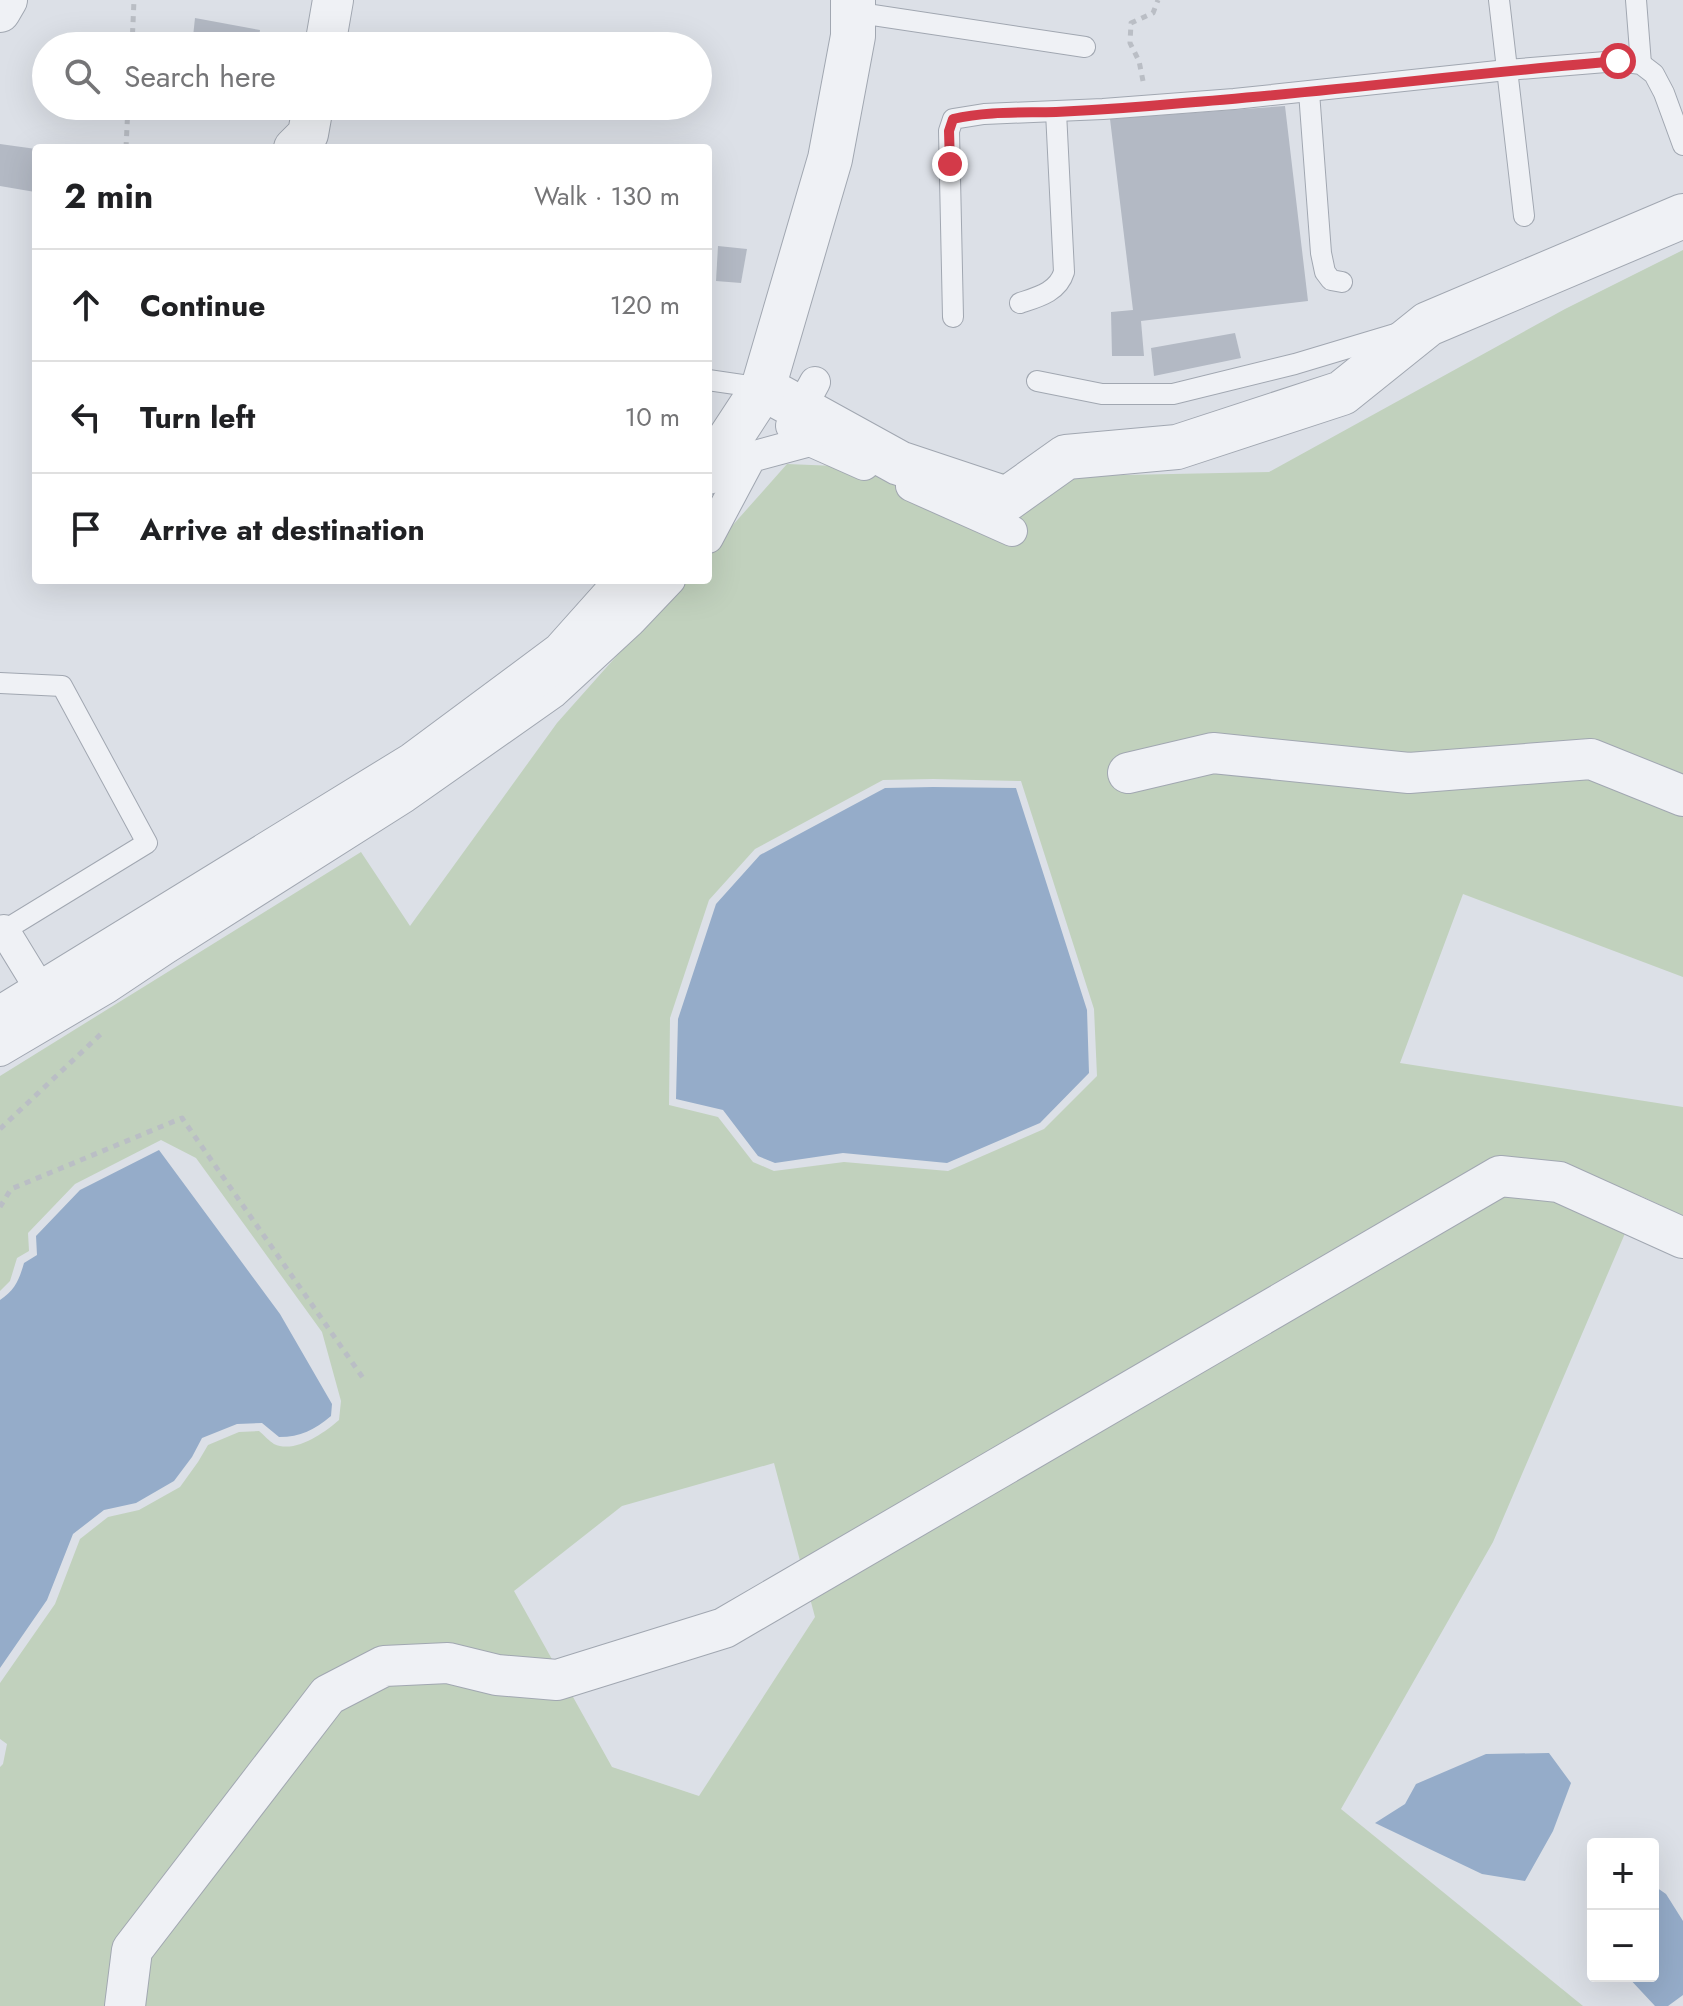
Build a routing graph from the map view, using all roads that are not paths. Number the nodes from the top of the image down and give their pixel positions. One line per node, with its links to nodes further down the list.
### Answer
1 (7, 0): 6 (street)
2 (333, 0): 7 (street)
3 (1499, 0): 10 (lane)
4 (1636, 0): 9 (lane)
5 (853, 6): 8 (lane); 24 (street)
6 (0, 12)
7 (327, 32)
8 (1085, 47)
9 (1641, 64): 10 (lane); 15 (lane)
10 (1507, 70): 11 (lane); 16 (lane)
11 (1309, 92): 12 (lane); 18 (lane)
12 (1056, 112): 19 (lane); 20 (lane)
13 (310, 120): 14 (street)
14 (298, 144)
15 (1683, 145)
16 (1524, 216)
17 (1683, 216): 21 (street)
18 (1342, 282)
19 (1020, 303)
20 (953, 317)
21 (1428, 324): 23 (lane); 25 (street)
22 (712, 381): 24 (lane)
23 (1037, 381)
24 (763, 388): 25 (street); 27 (street)
25 (808, 395): 26 (street)
26 (779, 449): 28 (street); 29 (street)
27 (712, 466)
28 (712, 530)
29 (1012, 531)
30 (625, 584): 36 (street)
31 (666, 584): 36 (street)
32 (0, 683): 35 (lane)
33 (1128, 773): 34 (street)
34 (1683, 796)
35 (2, 932): 36 (street)
36 (50, 1005): 37 (street); 38 (street)
37 (0, 1019)
38 (0, 1051)
39 (1683, 1238): 40 (street)
40 (125, 2006)

